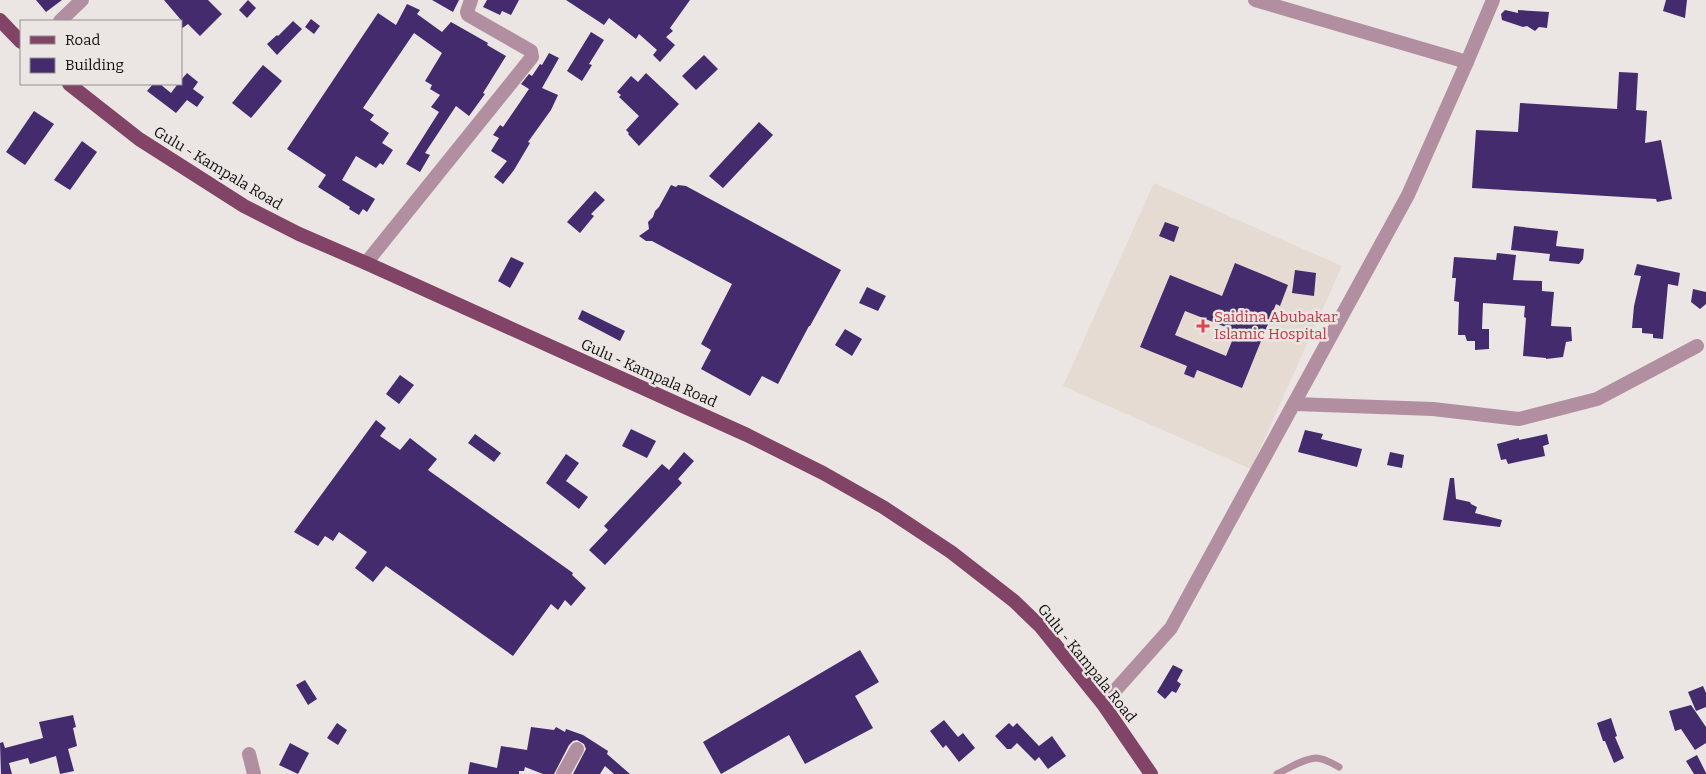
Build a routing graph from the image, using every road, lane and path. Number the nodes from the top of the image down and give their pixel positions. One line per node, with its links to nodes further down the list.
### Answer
1 (82, 0): 6 (street)
2 (470, 0): 10 (street)
3 (1255, 0): 8 (street)
4 (1493, 0): 8 (street)
5 (0, 20): 7 (main road)
6 (61, 20)
7 (20, 41)
8 (1468, 62): 12 (street)
9 (70, 85): 10 (main road, Gulu - Kampala Road)
10 (366, 263): 13 (main road, Gulu - Kampala Road)
11 (1697, 346): 12 (street)
12 (1295, 404): 13 (street)
13 (1103, 704): 19 (main road, Gulu - Kampala Road)
14 (577, 749): 18 (street)
15 (248, 754): 17 (street)
16 (1339, 768): 20 (lane)
17 (254, 774)
18 (563, 774)
19 (1151, 774)
20 (1277, 774)

